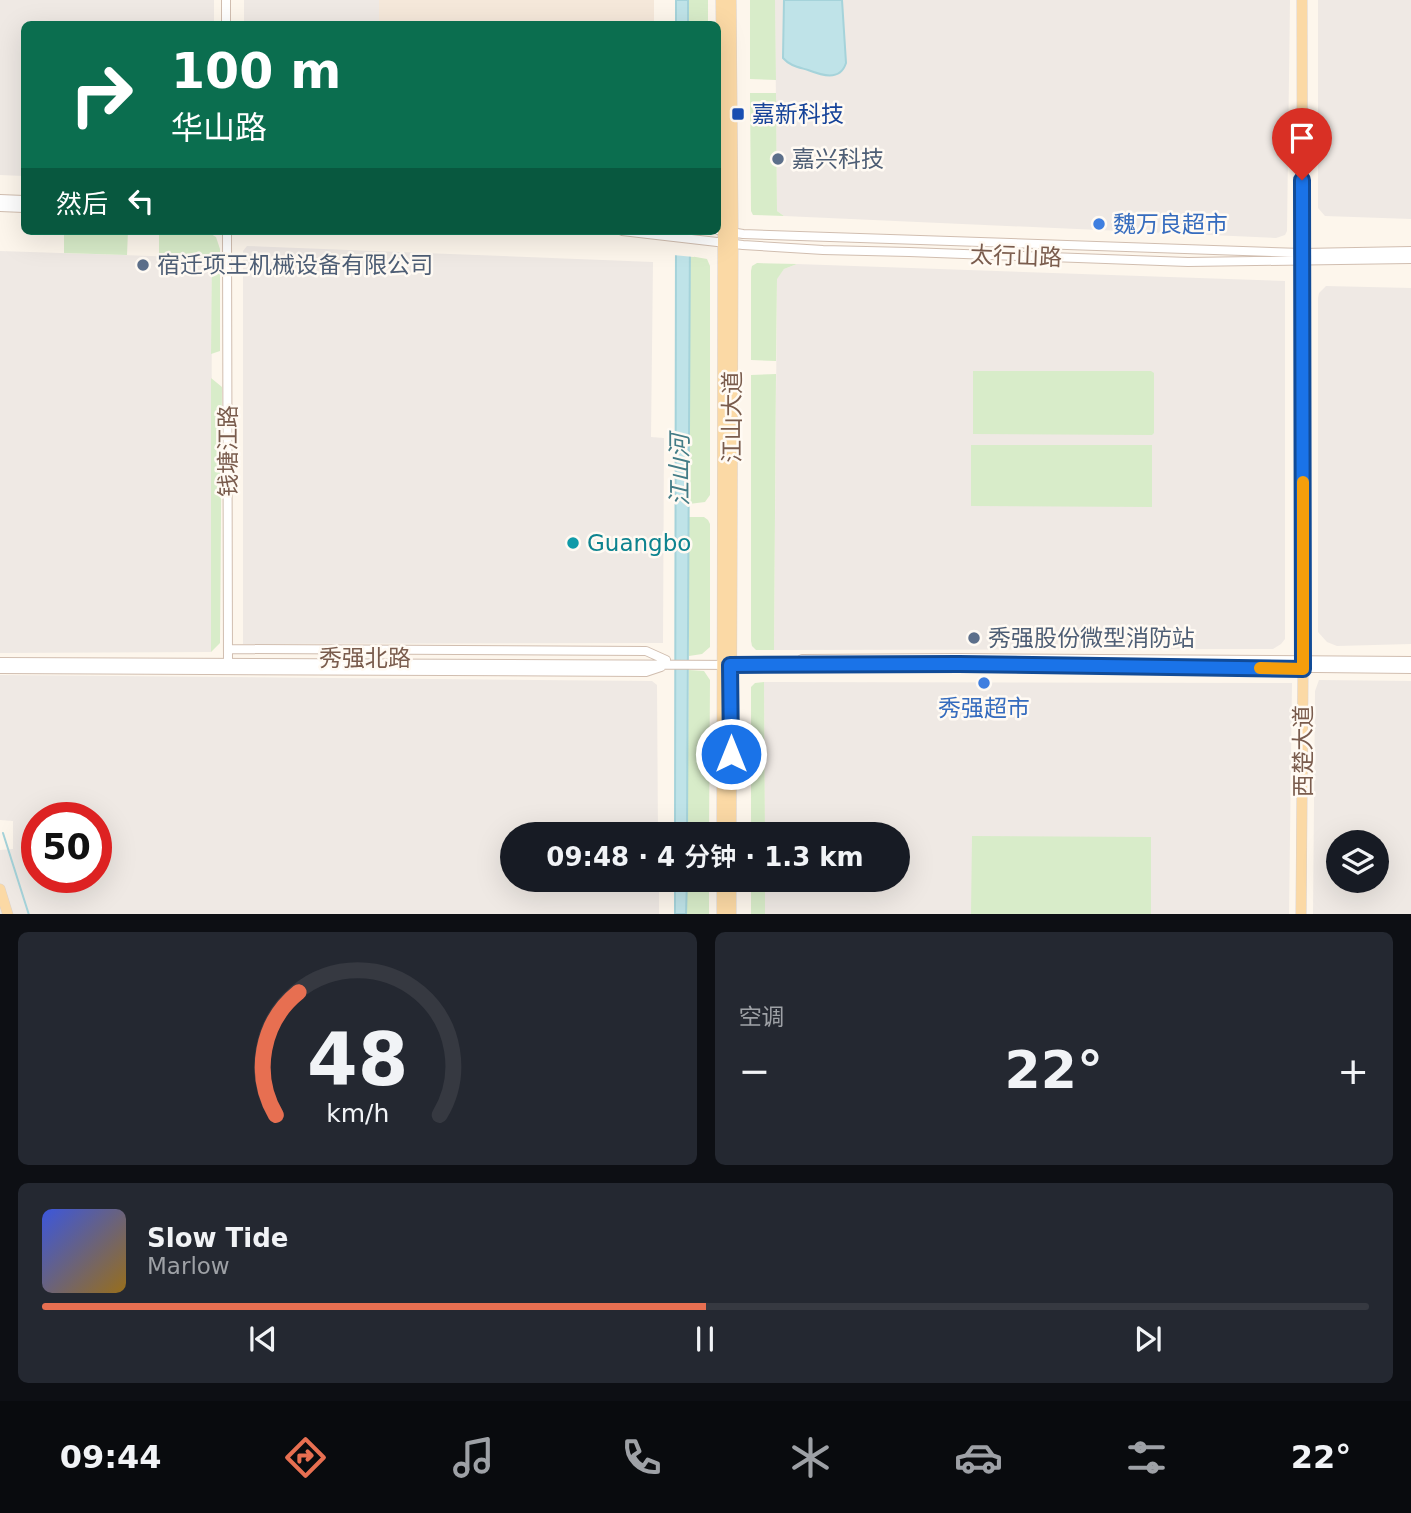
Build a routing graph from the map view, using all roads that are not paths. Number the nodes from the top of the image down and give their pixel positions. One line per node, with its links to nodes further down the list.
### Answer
1 (226, 0): 5 (street)
2 (721, 0): 10 (main road, 江山大道)
3 (730, 0): 10 (main road, 江山大道)
4 (1301, 0): 15 (main road, 西楚大道)
5 (226, 21)
6 (0, 199): 7 (street)
7 (21, 200)
8 (0, 207): 9 (street)
9 (21, 208)
10 (724, 231): 13 (main road, 江山大道); 15 (street, 太行山路)
11 (228, 235): 18 (street, 钱塘江路)
12 (664, 235): 13 (street, 太行山路)
13 (728, 244): 15 (street, 太行山路); 21 (main road, 江山大道)
14 (1411, 251): 15 (street, 太行山路)
15 (1302, 258): 16 (street, 太行山路); 22 (main road, 西楚大道)
16 (1411, 259)
17 (0, 660): 18 (street, 秀强北路)
18 (228, 660): 19 (street, 秀强北路); 19 (street); 23 (street)
19 (668, 662): 21 (street, 秀强北路)
20 (1411, 662): 22 (street)
21 (726, 663): 22 (street, 秀强北路); 25 (main road, 江山大道); 26 (main road, 江山大道)
22 (1303, 665): 24 (street); 33 (main road, 西楚大道)
23 (0, 669)
24 (1411, 669)
25 (722, 822)
26 (731, 822)
27 (0, 889): 30 (main road)
28 (722, 892): 31 (main road)
29 (731, 892): 32 (main road)
30 (8, 914)
31 (722, 914)
32 (731, 914)
33 (1301, 914)

